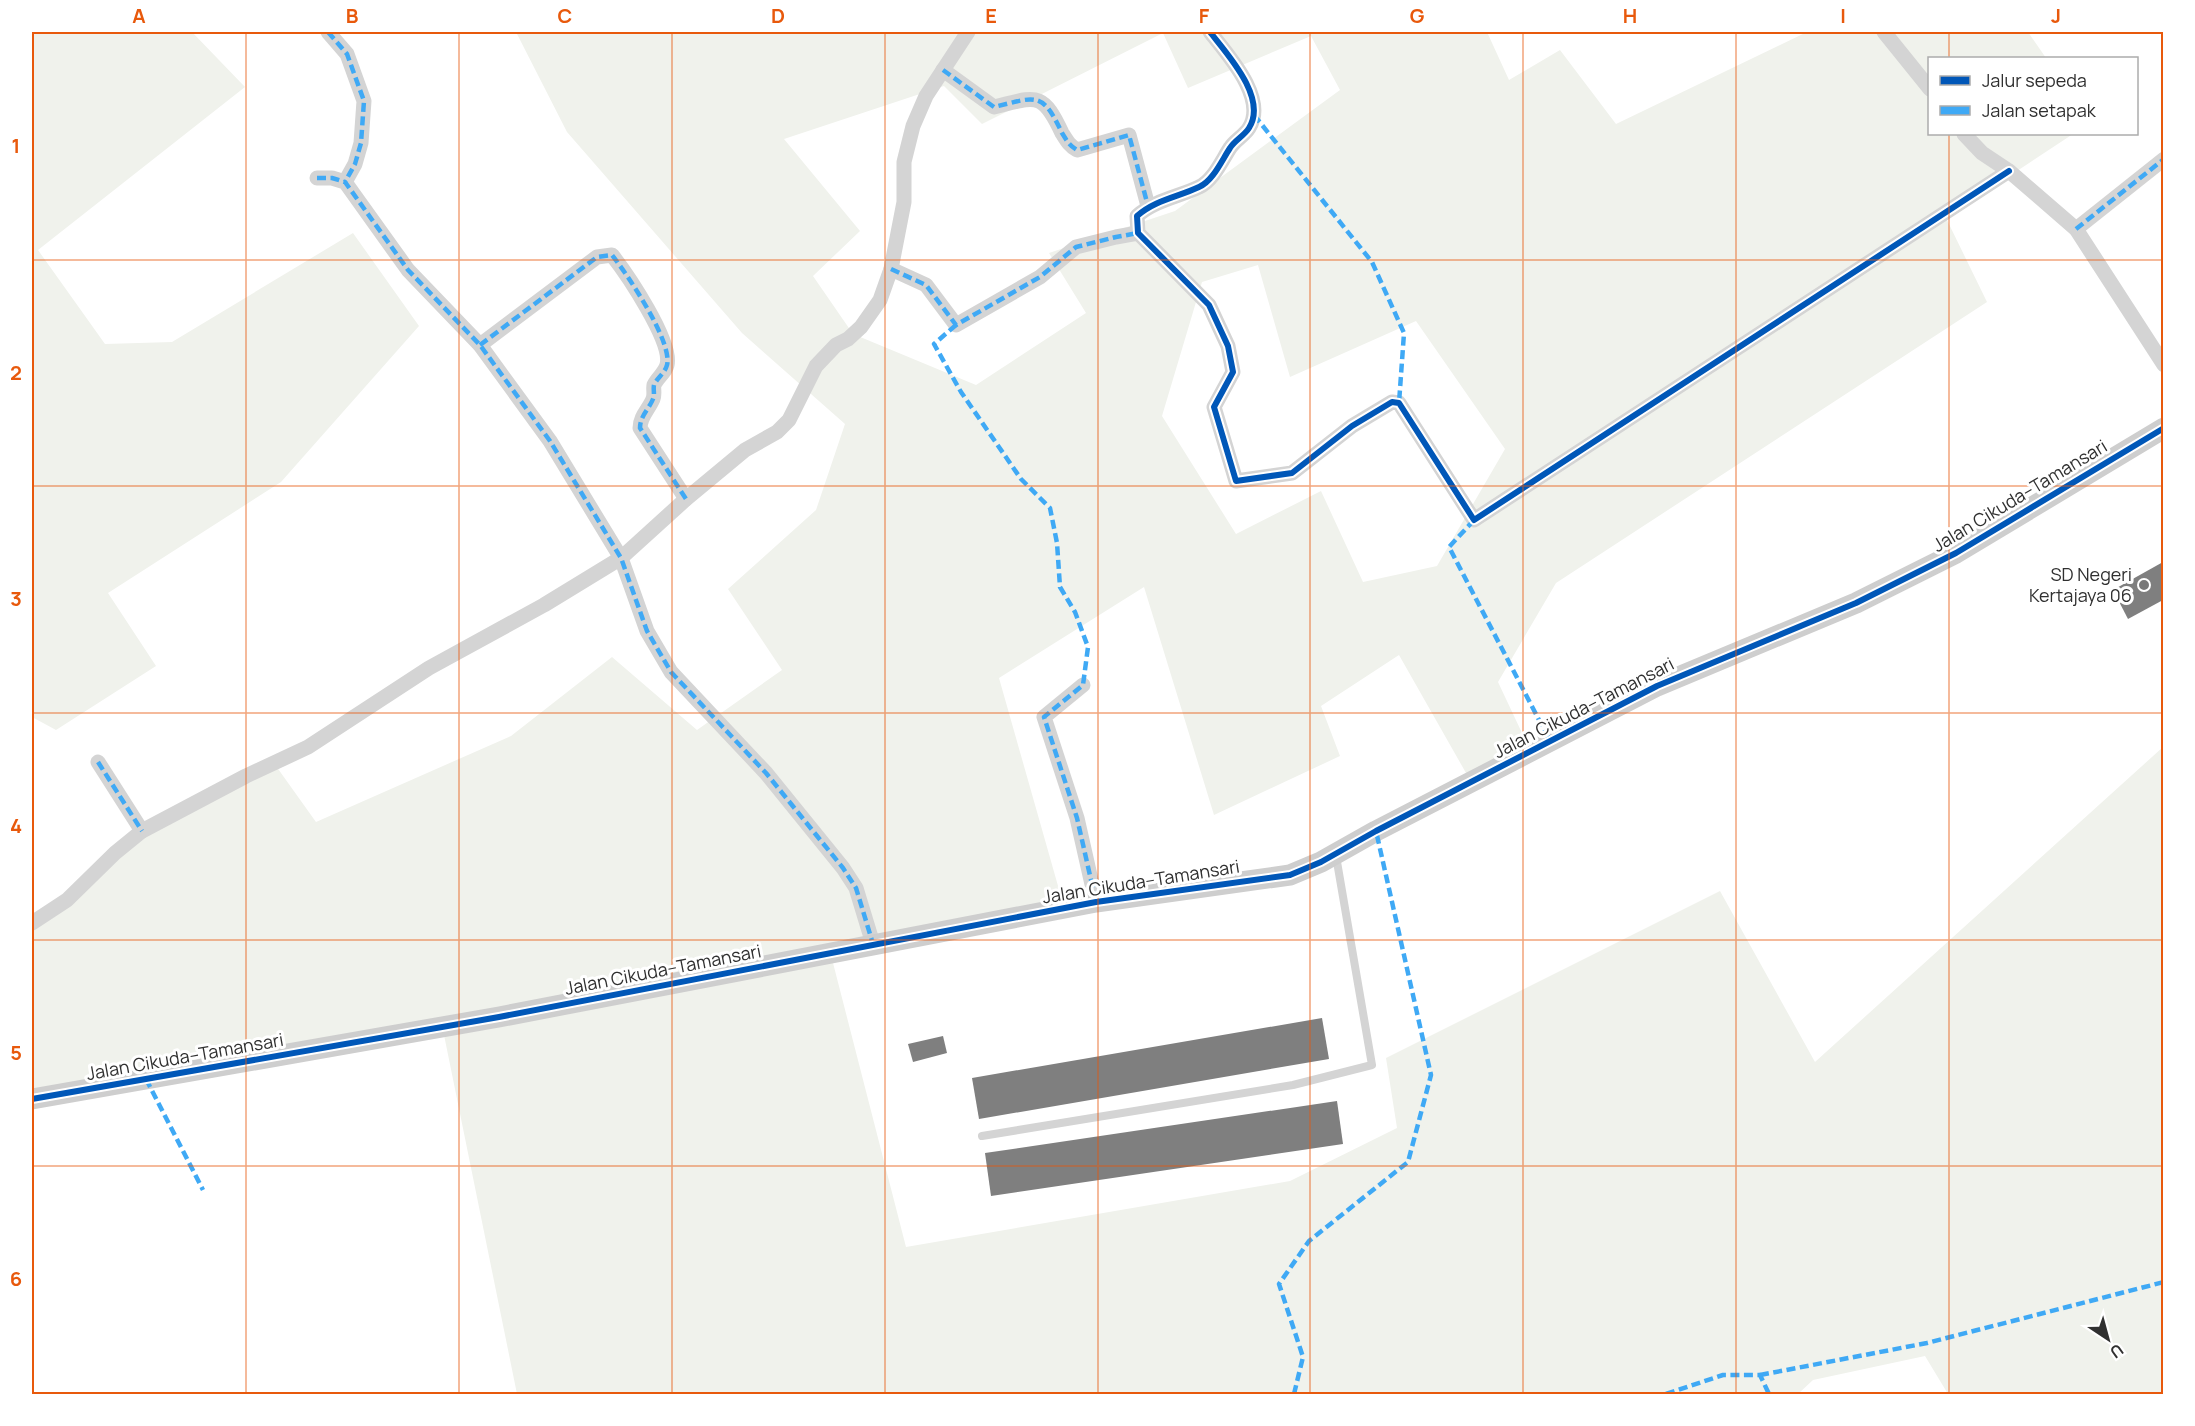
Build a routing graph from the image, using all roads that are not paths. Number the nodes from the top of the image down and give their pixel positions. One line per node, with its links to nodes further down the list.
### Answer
1 (328, 32): 11 (street)
2 (968, 32): 5 (street)
3 (1210, 32): 12 (street)
4 (1884, 32): 6 (street)
5 (943, 70): 12 (street); 15 (street)
6 (1928, 88)
7 (1965, 135): 9 (street)
8 (2163, 159): 13 (street)
9 (2009, 171): 13 (street); 14 (street)
10 (317, 178): 11 (street)
11 (345, 182): 16 (street)
12 (1148, 206): 14 (street)
13 (2076, 229): 17 (street)
14 (1138, 233): 15 (street)
15 (891, 269): 19 (street)
16 (480, 345): 19 (street); 20 (street)
17 (2163, 366)
18 (2163, 428): 24 (street, Jalan Cikuda–Tamansari)
19 (686, 499): 20 (street)
20 (621, 558): 23 (street); 27 (street)
21 (1083, 685): 25 (street)
22 (98, 762): 23 (street)
23 (142, 831): 26 (street)
24 (1335, 854): 25 (street, Jalan Cikuda–Tamansari); 29 (lane)
25 (1096, 902): 27 (street, Jalan Cikuda–Tamansari)
26 (32, 923)
27 (873, 944): 28 (street, Jalan Cikuda–Tamansari)
28 (32, 1100)
29 (982, 1136)

